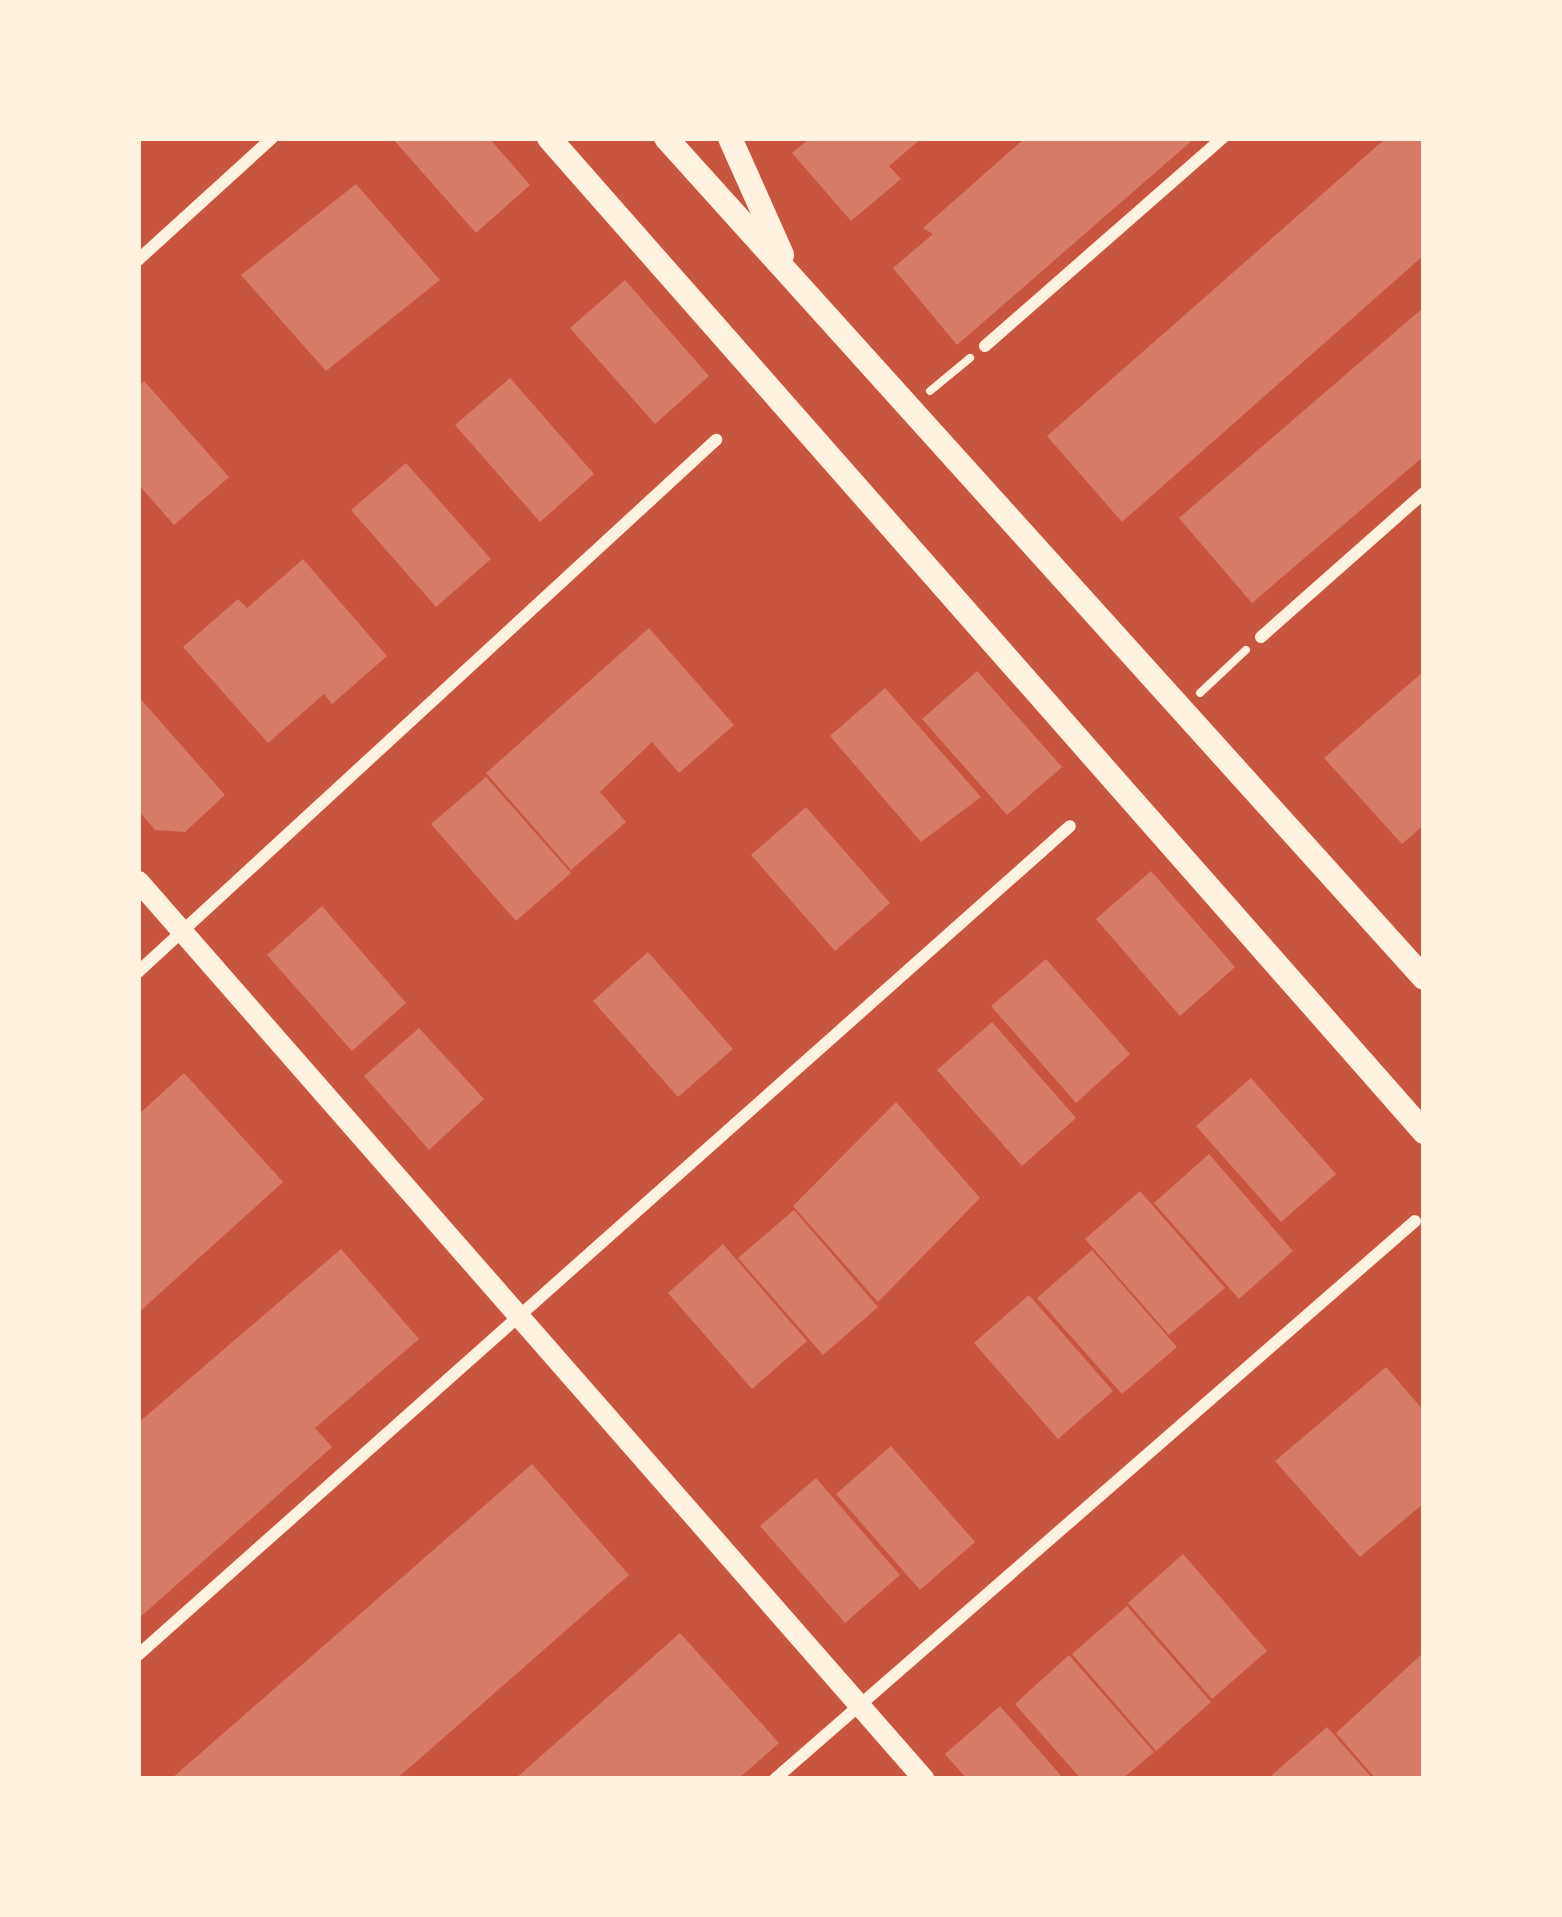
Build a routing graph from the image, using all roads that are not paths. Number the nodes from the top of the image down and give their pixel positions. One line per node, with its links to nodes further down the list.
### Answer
1 (272, 138): 6 (street)
2 (550, 138): 17 (main road)
3 (666, 138): 7 (main road)
4 (730, 138): 7 (main road)
5 (1223, 138): 8 (street)
6 (138, 260)
7 (793, 279): 16 (main road)
8 (985, 346)
9 (716, 440): 14 (street)
10 (1424, 493): 11 (street)
11 (1261, 637)
12 (1070, 826): 19 (street)
13 (138, 881): 14 (street)
14 (183, 932): 15 (street); 19 (street)
15 (138, 971)
16 (1424, 978)
17 (1424, 1132)
18 (1415, 1221): 21 (street)
19 (521, 1318): 20 (street); 21 (street)
20 (138, 1655)
21 (858, 1704): 22 (street); 23 (street)
22 (775, 1779)
23 (924, 1779)

